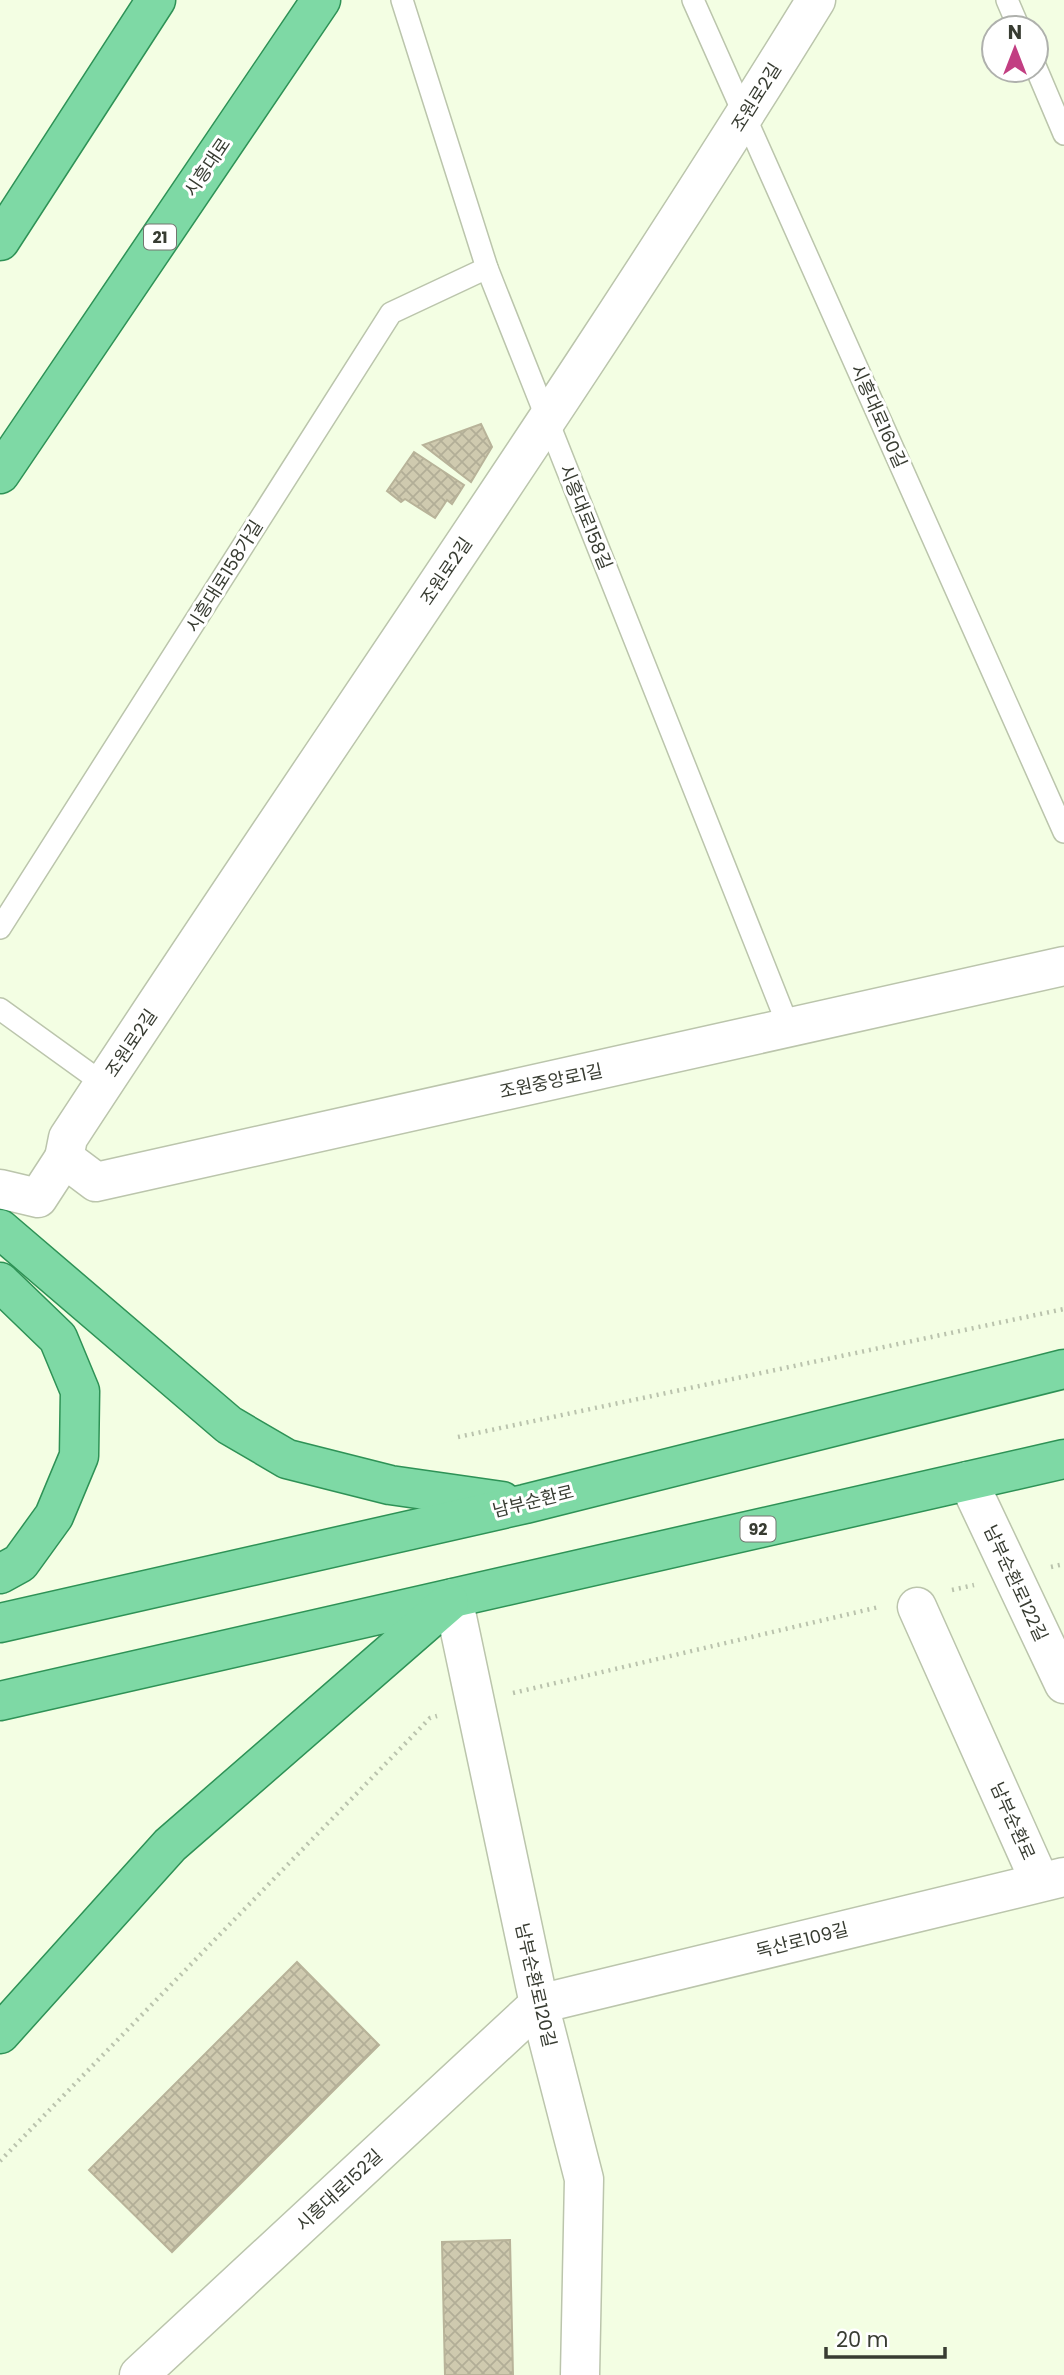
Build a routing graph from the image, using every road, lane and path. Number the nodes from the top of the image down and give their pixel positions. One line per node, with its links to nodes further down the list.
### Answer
1 (156, 0): 9 (main road)
2 (321, 0): 12 (main road, 시흥대로 / 21)
3 (402, 0): 10 (lane, 시흥대로158길)
4 (693, 0): 7 (lane, 시흥대로160길)
5 (816, 0): 7 (street, 조원로2길)
6 (1043, 84): 8 (lane)
7 (745, 116): 11 (street, 조원로2길); 13 (lane, 시흥대로160길)
8 (1064, 134)
9 (0, 241)
10 (487, 268): 11 (lane, 시흥대로158길); 14 (lane, 시흥대로158가길)
11 (548, 419): 17 (lane, 시흥대로158길); 18 (street, 조원로2길)
12 (0, 474)
13 (1064, 832)
14 (0, 928)
15 (1064, 966): 17 (street, 조원중앙로1길)
16 (0, 1009): 18 (lane)
17 (789, 1028): 19 (street, 조원중앙로1길)
18 (104, 1084): 19 (street, 조원로2길)
19 (66, 1148): 20 (street, 조원로2길)
20 (0, 1189)
21 (0, 1228): 28 (main road)
22 (0, 1282): 29 (main road)
23 (1064, 1309): 25 (path)
24 (1064, 1369): 28 (main road, 남부순환로)
25 (458, 1437)
26 (1064, 1459): 27 (main road, 92)
27 (968, 1481): 30 (main road, 92); 33 (street, 남부순환로122길)
28 (525, 1504): 32 (main road, 남부순환로)
29 (0, 1574)
30 (453, 1598): 34 (main road, 92); 36 (street, 남부순환로120길); 37 (main road)
31 (917, 1607): 35 (street, 남부순환로)
32 (0, 1623)
33 (1064, 1684)
34 (0, 1701)
35 (1052, 1879): 36 (street, 독산로109길)
36 (539, 2004): 38 (street, 시흥대로152길); 39 (street, 남부순환로120길)
37 (0, 2034)
38 (139, 2375)
39 (580, 2375)

